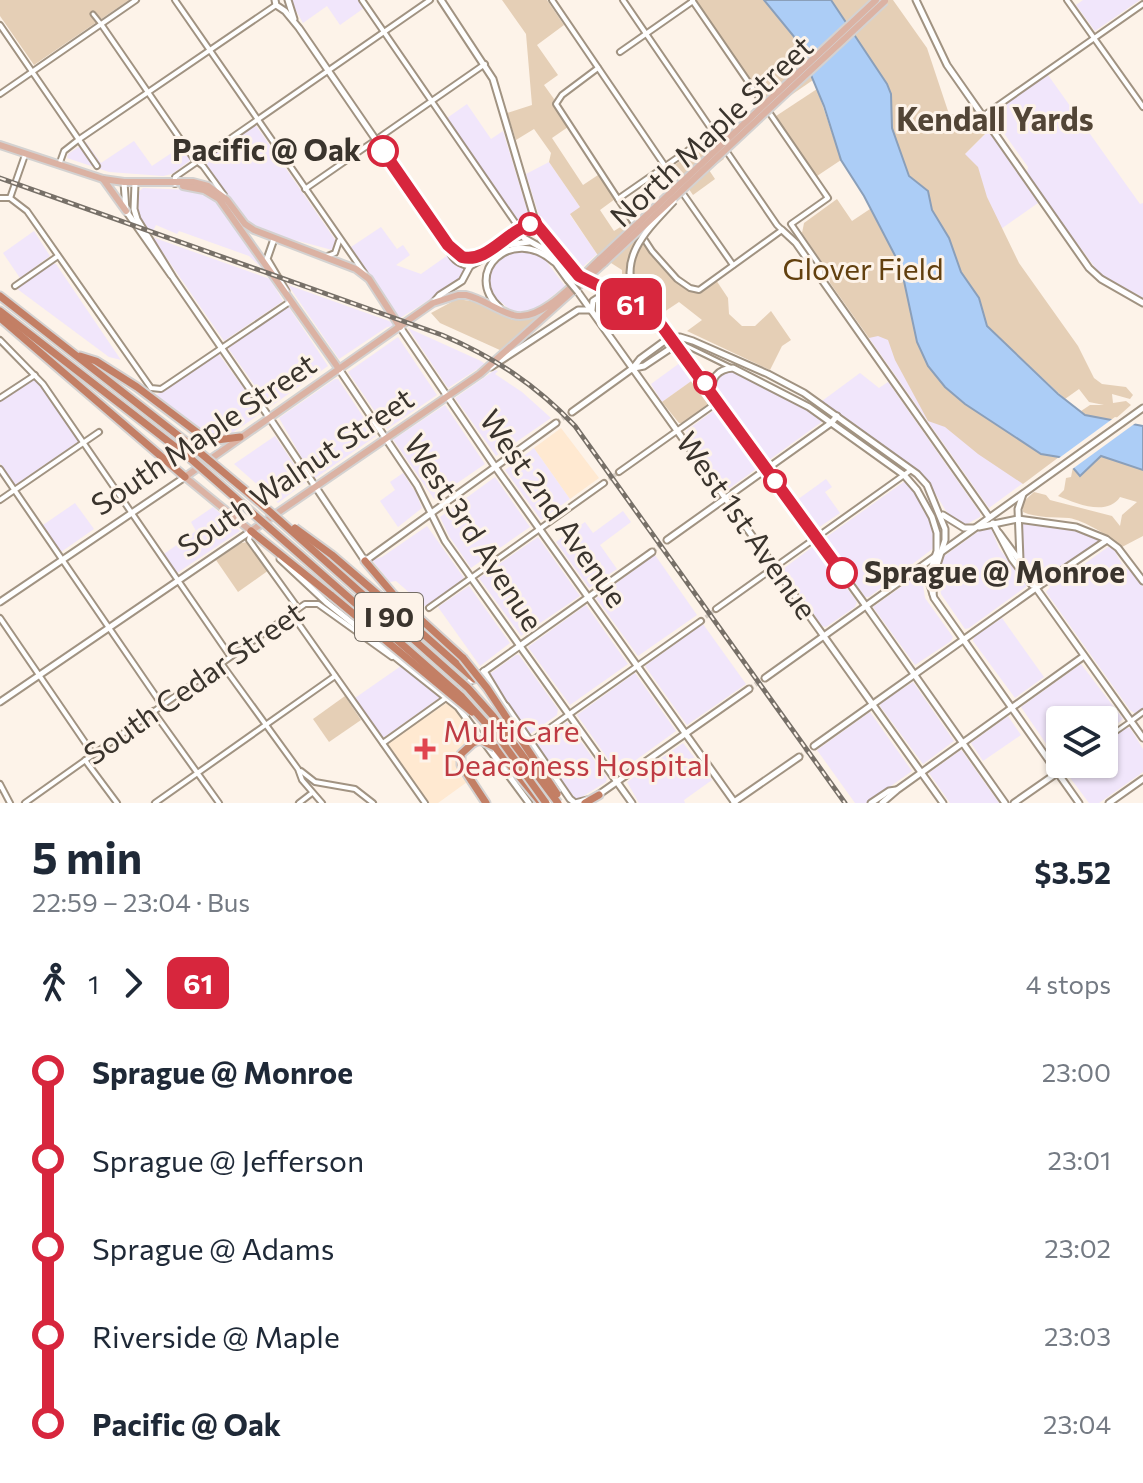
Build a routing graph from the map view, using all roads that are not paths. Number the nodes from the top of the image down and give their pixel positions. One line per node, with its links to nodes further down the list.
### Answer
1 (136, 0): 17 (street)
2 (175, 0): 23 (street, West 2nd Avenue)
3 (362, 0): 20 (street)
4 (430, 0): 20 (street)
5 (441, 0): 25 (main road, West 1st Avenue)
6 (552, 0): 26 (street)
7 (623, 0): 21 (street)
8 (693, 0): 21 (street); 71 (street)
9 (876, 0): 67 (main road, North Maple Street, bridge)
10 (885, 0): 41 (main road, North Maple Street, bridge)
11 (916, 0): 33 (main road)
12 (1067, 0): 22 (street)
13 (288, 1): 14 (main road); 18 (main road)
14 (276, 3): 18 (main road); 23 (street)
15 (1143, 4): 22 (street)
16 (93, 14): 17 (street)
17 (101, 24): 28 (street); 29 (street)
18 (296, 24): 27 (main road)
19 (0, 25): 28 (street)
20 (384, 32): 27 (street); 31 (street)
21 (646, 34): 24 (street); 35 (street)
22 (1094, 39): 32 (street); 33 (street)
23 (209, 50): 29 (street); 34 (street, West 2nd Avenue)
24 (620, 52)
25 (485, 64): 31 (street); 56 (main road, West 1st Avenue)
26 (598, 68): 44 (street); 53 (street)
27 (328, 70): 34 (street); 36 (main road)
28 (32, 71): 30 (street); 37 (street)
29 (148, 92): 37 (street); 40 (street)
30 (0, 94)
31 (431, 101): 36 (street); 57 (street)
32 (1142, 103)
33 (983, 116): 79 (main road)
34 (257, 119): 40 (street); 49 (street, West 2nd Avenue)
35 (713, 133): 44 (street, North Maple Street); 58 (street)
36 (375, 139): 49 (street); 62 (main road)
37 (78, 140): 42 (street); 43 (street)
38 (0, 147): 39 (main road)
39 (25, 155): 42 (main road); 52 (street)
40 (197, 161): 48 (street); 54 (street)
41 (712, 162): 67 (main road, North Maple Street, bridge); 83 (main road, bridge)
42 (59, 165): 45 (main road)
43 (97, 166)
44 (665, 166): 53 (street, North Maple Street)
45 (103, 179): 46 (main road); 55 (main road)
46 (124, 182): 47 (main road); 55 (main road)
47 (135, 183): 48 (main road); 72 (main road)
48 (175, 184): 54 (main road); 77 (main road, West 3rd Avenue)
49 (305, 189): 60 (street, West 2nd Avenue)
50 (684, 195): 69 (street)
51 (0, 198): 52 (street)
52 (10, 198): 64 (street)
53 (618, 199): 69 (street)
54 (227, 200): 59 (main road)
55 (126, 211): 72 (main road)
56 (536, 224): 57 (main road, South Maple Street); 63 (main road, West 1st Avenue); 75 (main road, bridge)
57 (519, 228): 61 (main road); 65 (main road, South Maple Street)
58 (782, 230): 69 (street); 71 (main road)
59 (274, 239): 66 (main road); 77 (main road)
60 (339, 239): 66 (street); 73 (street, West 2nd Avenue)
61 (529, 242): 63 (main road); 70 (main road, South Maple Street)
62 (448, 245): 65 (main road); 70 (main road)
63 (547, 251): 68 (main road, West 1st Avenue)
64 (58, 256): 74 (street); 89 (street)
65 (480, 256): 70 (main road, South Maple Street)
66 (325, 257): 73 (main road)
67 (602, 261): 82 (main road, South Maple Street); 95 (main road, South Walnut Street)
68 (554, 262): 80 (main road, West 1st Avenue, bridge); 82 (main road)
69 (733, 265)
70 (470, 266): 78 (main road, South Maple Street)
71 (821, 278): 132 (main road)
72 (174, 279): 89 (main road)
73 (369, 279): 85 (main road, West 2nd Avenue)
74 (15, 286)
75 (610, 292): 80 (main road); 83 (main road)
76 (0, 296): 90 (highway, I 90)
77 (291, 301): 89 (street); 94 (main road, West 3rd Avenue)
78 (433, 303): 82 (main road, South Maple Street); 85 (main road, South Maple Street)
79 (1143, 303)
80 (592, 310): 92 (main road, West 1st Avenue); 95 (main road)
81 (0, 311): 193 (highway, I 90, bridge)
82 (504, 311)
83 (649, 316): 86 (main road)
84 (0, 318): 120 (highway)
85 (400, 327): 94 (main road, South Maple Street); 100 (main road, West 2nd Avenue)
86 (672, 338): 88 (main road); 91 (main road); 92 (main road)
87 (0, 340): 96 (street)
88 (677, 344): 92 (main road); 93 (street); 99 (main road)
89 (222, 348): 106 (main road)
90 (75, 354): 111 (highway); 127 (highway, I 90, bridge)
91 (737, 360): 93 (street); 97 (main road)
92 (633, 368): 104 (main road); 109 (main road, West 1st Avenue)
93 (733, 368): 98 (main road); 99 (main road)
94 (339, 369): 106 (main road, South Maple Street); 112 (main road, West 3rd Avenue)
95 (480, 374): 100 (main road, South Walnut Street)
96 (35, 375): 101 (street); 113 (street)
97 (787, 384): 98 (street); 105 (main road)
98 (783, 392): 108 (main road)
99 (713, 394): 102 (main road)
100 (447, 396): 112 (main road, South Walnut Street); 114 (main road, West 2nd Avenue)
101 (0, 398)
102 (719, 401): 109 (street); 116 (main road)
103 (1143, 408): 124 (main road)
104 (572, 412)
105 (837, 416): 108 (main road); 117 (main road)
106 (269, 417): 111 (main road, South Maple Street); 122 (main road)
107 (556, 423): 114 (main road)
108 (831, 423): 116 (main road); 119 (main road)
109 (678, 430): 118 (street); 125 (main road, West 1st Avenue)
110 (99, 432): 113 (street)
111 (240, 437): 120 (main road, South Maple Street)
112 (386, 439): 122 (main road, South Walnut Street); 130 (main road, West 3rd Avenue)
113 (84, 443): 123 (street); 129 (street)
114 (496, 468): 130 (main road); 136 (main road, West 2nd Avenue)
115 (0, 469): 123 (street)
116 (767, 469): 125 (main road); 139 (main road)
117 (911, 470): 119 (street); 128 (main road)
118 (619, 472)
119 (904, 475): 131 (main road); 139 (street)
120 (185, 477): 129 (main road, South Maple Street); 137 (main road)
121 (604, 483): 136 (street)
122 (315, 487): 137 (main road, South Walnut Street); 147 (main road)
123 (14, 490): 126 (street); 145 (street)
124 (1023, 493): 132 (main road); 133 (main road)
125 (726, 498): 140 (main road); 148 (main road, West 1st Avenue)
126 (0, 500)
127 (259, 502): 177 (highway, bridge); 225 (highway, I 90, bridge)
128 (940, 511): 131 (main road); 135 (main road); 142 (main road)
129 (131, 512): 145 (main road, South Maple Street); 150 (street)
130 (431, 514): 147 (main road); 149 (main road, West 3rd Avenue)
131 (931, 515): 144 (main road)
132 (989, 517): 134 (main road); 135 (main road)
133 (1018, 519): 134 (main road); 141 (main road); 146 (main road)
134 (993, 524): 135 (main road); 138 (main road)
135 (974, 528): 142 (main road)
136 (540, 529): 149 (street); 154 (main road, West 2nd Avenue)
137 (251, 531): 150 (main road, South Walnut Street); 157 (street); 170 (main road); 193 (highway, bridge)
138 (999, 533): 146 (main road); 152 (main road)
139 (816, 538): 148 (street); 156 (main road)
140 (667, 540)
141 (1107, 540): 151 (main road); 152 (main road)
142 (943, 550): 144 (main road); 153 (main road)
143 (652, 552): 154 (main road)
144 (935, 555): 153 (main road); 156 (main road)
145 (62, 559): 155 (main road, South Maple Street); 163 (street)
146 (1020, 560): 152 (main road)
147 (365, 561): 225 (highway, bridge)
148 (775, 568): 159 (street); 164 (main road, West 1st Avenue)
149 (471, 578): 158 (street); 166 (main road, West 3rd Avenue)
150 (178, 581): 163 (main road, South Walnut Street); 167 (street)
151 (1143, 581)
152 (1036, 588): 165 (main road); 168 (main road)
153 (933, 595): 165 (main road)
154 (589, 597): 166 (main road); 171 (main road, West 2nd Avenue)
155 (0, 602)
156 (866, 606): 164 (main road); 173 (main road)
157 (298, 608): 160 (street, South Cedar Street); 170 (street, South Cedar Street)
158 (429, 608)
159 (716, 609)
160 (291, 613): 167 (street, South Cedar Street); 175 (street)
161 (0, 618): 174 (street)
162 (701, 621): 171 (street)
163 (109, 628): 174 (main road, South Walnut Street); 182 (street)
164 (824, 636): 176 (main road); 181 (main road, West 1st Avenue)
165 (963, 640): 173 (main road); 184 (main road)
166 (520, 646): 172 (main road); 187 (main road, West 3rd Avenue)
167 (230, 656): 169 (street, South Cedar Street)
168 (1084, 656): 184 (main road); 188 (main road)
169 (221, 663): 182 (street, South Cedar Street); 189 (street)
170 (404, 664): 179 (main road)
171 (637, 666): 187 (street); 191 (main road, West 2nd Avenue)
172 (484, 671): 177 (main road); 183 (main road)
173 (914, 675): 181 (main road); 195 (main road)
174 (39, 676): 180 (main road, South Walnut Street); 198 (street)
175 (335, 676): 189 (street); 196 (street)
176 (765, 678)
177 (474, 679): 179 (main road); 183 (main road)
178 (749, 689): 191 (main road)
179 (447, 698): 196 (street); 223 (main road)
180 (0, 702)
181 (872, 704): 197 (main road); 204 (main road, West 1st Avenue)
182 (162, 705): 185 (street, South Cedar Street)
183 (506, 706): 194 (main road)
184 (1012, 707): 195 (main road); 200 (main road)
185 (153, 711): 198 (street, South Cedar Street); 203 (street)
186 (1143, 712): 188 (street)
187 (569, 714): 194 (street); 208 (main road, West 3rd Avenue)
188 (1131, 721): 190 (street); 192 (main road)
189 (266, 724): 202 (street); 203 (street)
190 (1118, 730)
191 (686, 734): 208 (main road); 228 (main road, West 2nd Avenue)
192 (1143, 738)
193 (500, 739): 224 (highway, I 90, bridge)
194 (530, 742): 212 (main road)
195 (962, 742): 204 (main road); 232 (main road)
196 (383, 743): 221 (street)
197 (814, 746)
198 (93, 754): 201 (street, South Cedar Street)
199 (799, 757): 228 (main road)
200 (1046, 757)
201 (85, 760): 214 (street, South Cedar Street); 215 (street)
202 (298, 769): 211 (street); 220 (street)
203 (197, 773): 216 (street); 217 (street)
204 (921, 773): 210 (main road); 231 (main road, West 1st Avenue)
205 (1050, 778): 233 (main road)
206 (1061, 778): 234 (main road)
207 (1143, 779): 235 (main road)
208 (617, 782): 212 (main road); 227 (main road, West 3rd Avenue)
209 (0, 784): 213 (street)
210 (897, 790): 229 (main road); 230 (main road)
211 (312, 793): 218 (street); 219 (street)
212 (599, 795): 226 (highway)
213 (10, 803)
214 (25, 803)
215 (117, 803)
216 (155, 803)
217 (219, 803)
218 (299, 803)
219 (322, 803)
220 (373, 803)
221 (425, 803)
222 (486, 803): 224 (highway, bridge)
223 (529, 803)
224 (544, 803)
225 (560, 803)
226 (586, 803)
227 (632, 803)
228 (734, 803)
229 (871, 803)
230 (882, 803)
231 (943, 803)
232 (1005, 803)
233 (1014, 803)
234 (1079, 803)
235 (1109, 803)

